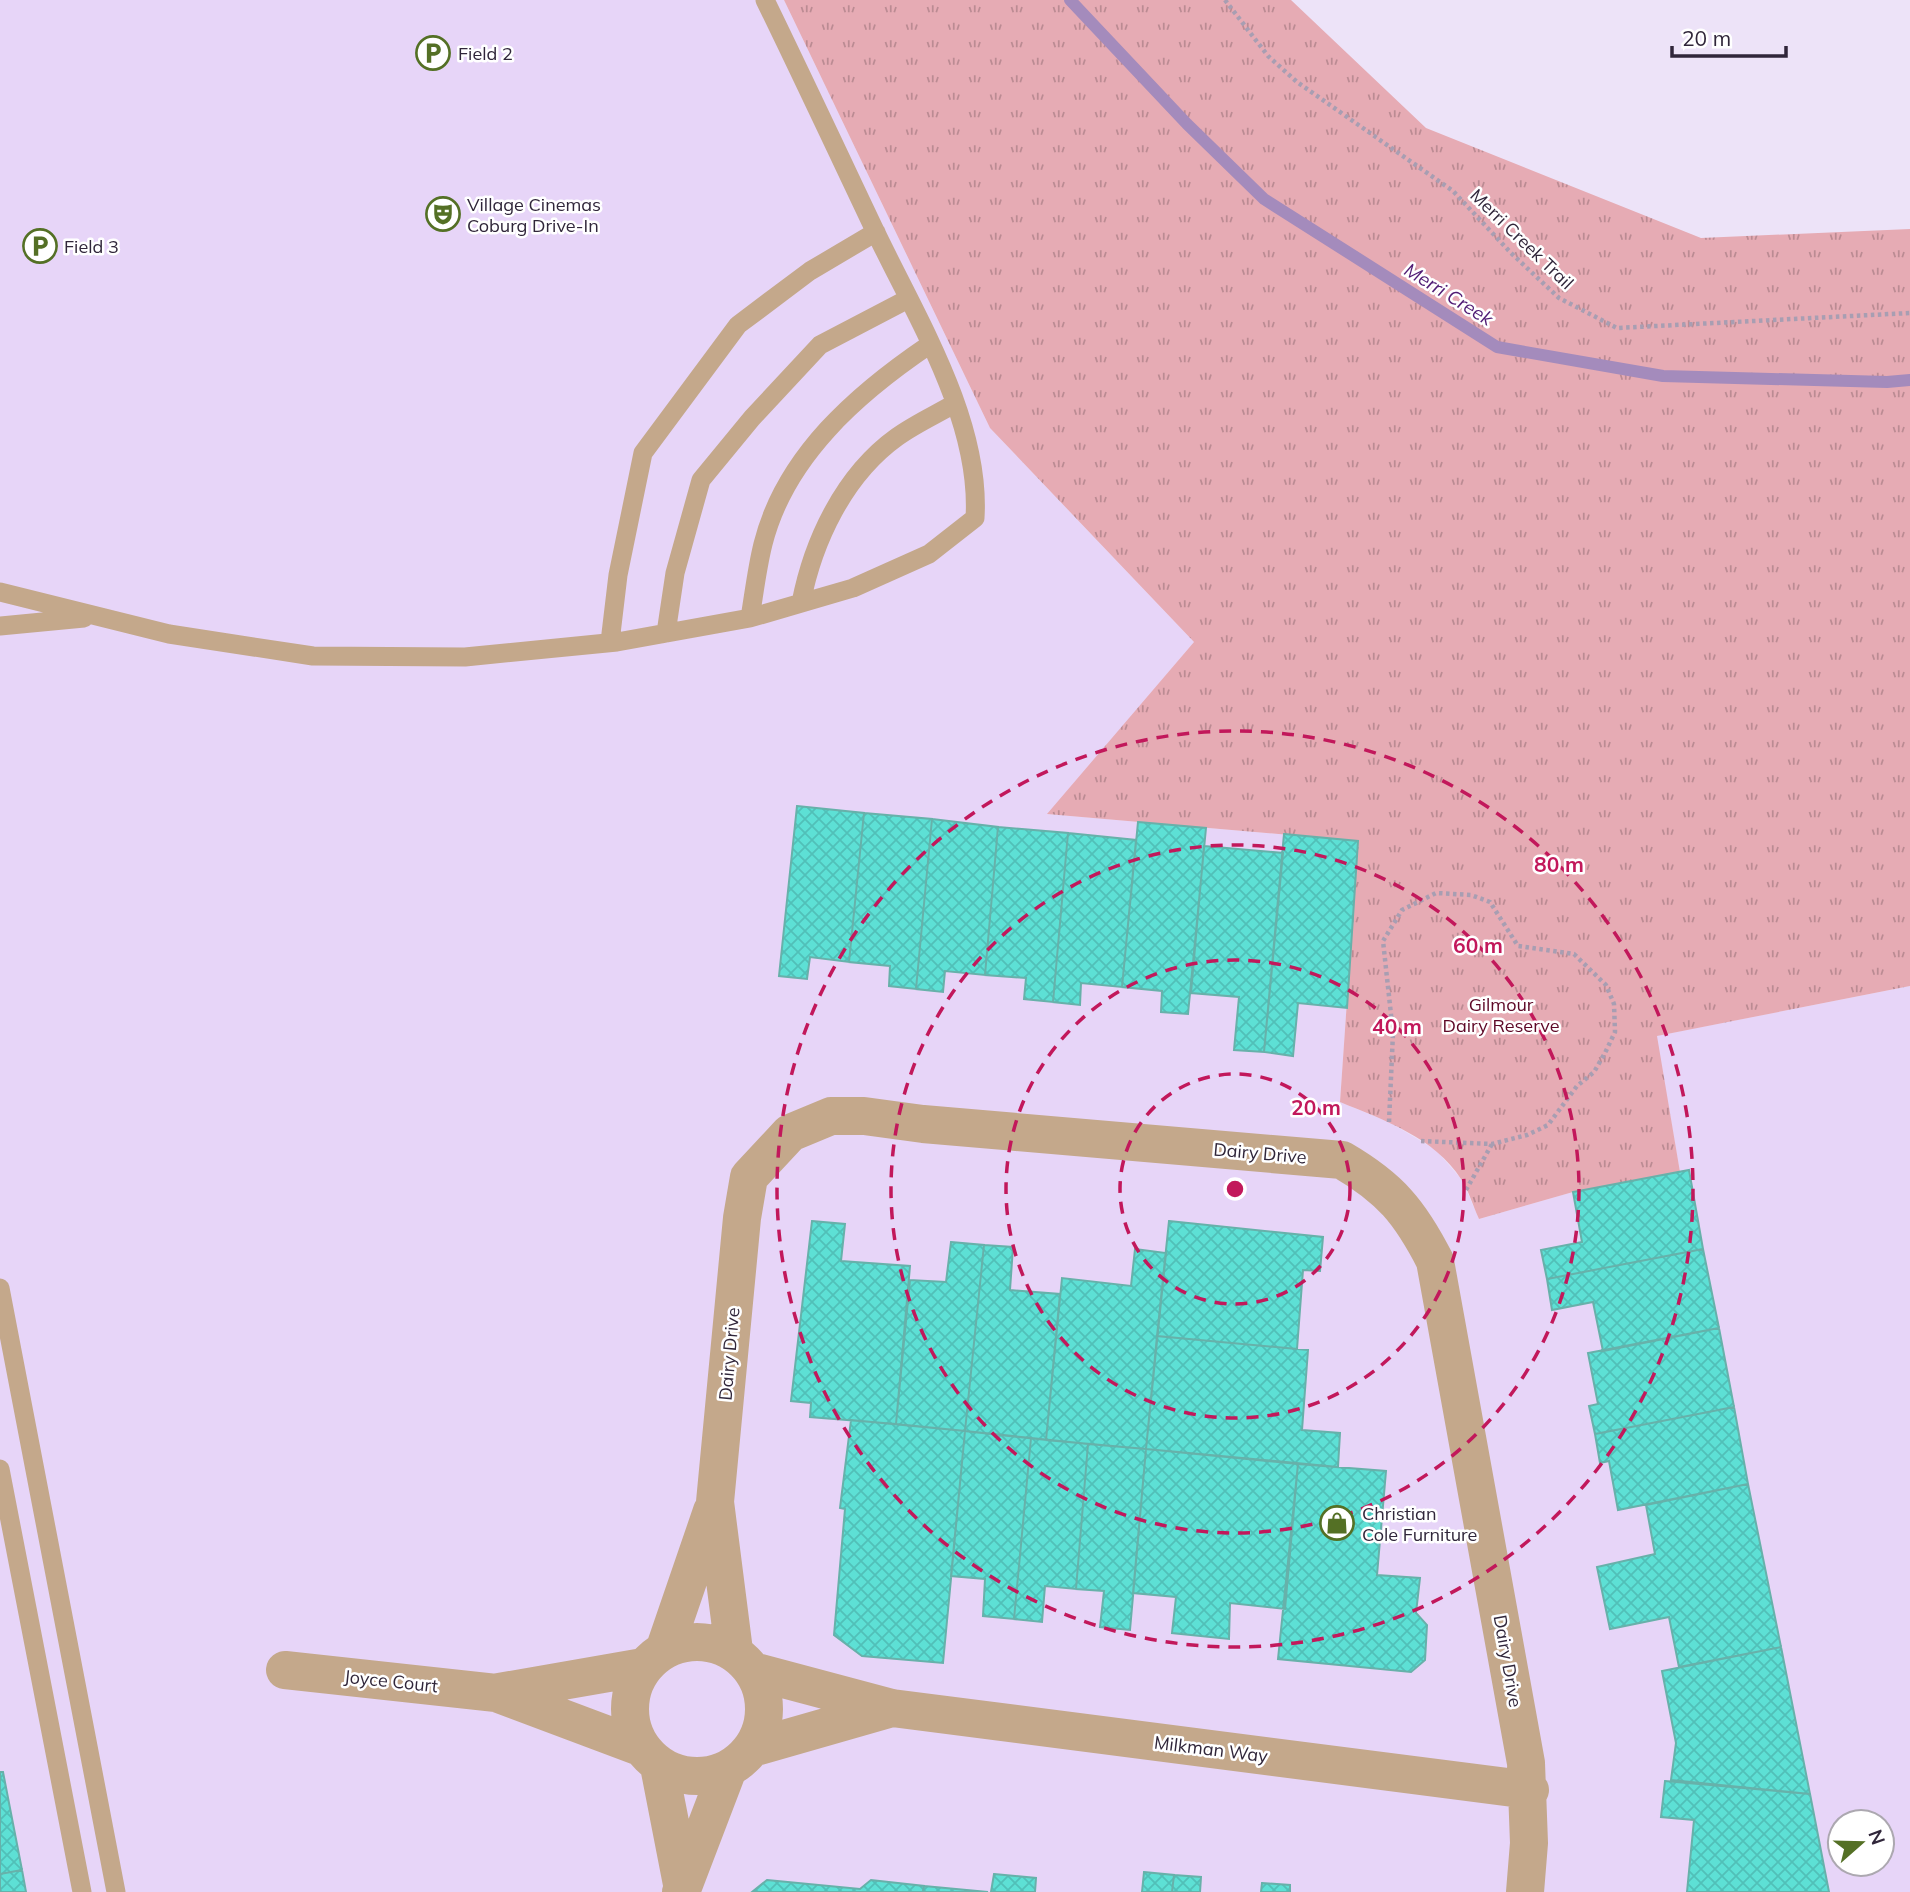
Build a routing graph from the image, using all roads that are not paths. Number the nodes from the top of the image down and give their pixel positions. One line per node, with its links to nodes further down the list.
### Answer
1 (765, 0): 2 (lane)
2 (876, 232): 3 (lane); 12 (lane)
3 (908, 299): 4 (lane); 11 (lane)
4 (929, 345): 5 (lane); 9 (lane)
5 (954, 404): 7 (lane); 7 (lane)
6 (0, 592): 8 (lane)
7 (801, 603): 9 (lane)
8 (99, 616): 10 (lane); 12 (lane)
9 (750, 618): 11 (lane)
10 (0, 626)
11 (666, 633): 12 (lane)
12 (610, 642)
13 (0, 1288): 26 (lane)
14 (0, 1469): 25 (lane)
15 (715, 1503): 16 (street, Dairy Drive); 17 (street, Dairy Drive); 23 (street, Dairy Drive)
16 (654, 1657): 17 (street); 19 (street, Joyce Court); 21 (street)
17 (743, 1661): 20 (street, Milkman Way); 22 (street)
18 (285, 1670): 19 (street, Joyce Court)
19 (496, 1693): 21 (street, Joyce Court)
20 (892, 1708): 22 (street, Milkman Way); 23 (street, Milkman Way)
21 (650, 1756): 22 (street); 24 (street)
22 (740, 1759): 24 (street)
23 (1530, 1790): 27 (street, Dairy Drive)
24 (681, 1888)
25 (82, 1892)
26 (117, 1892)
27 (1525, 1892)

